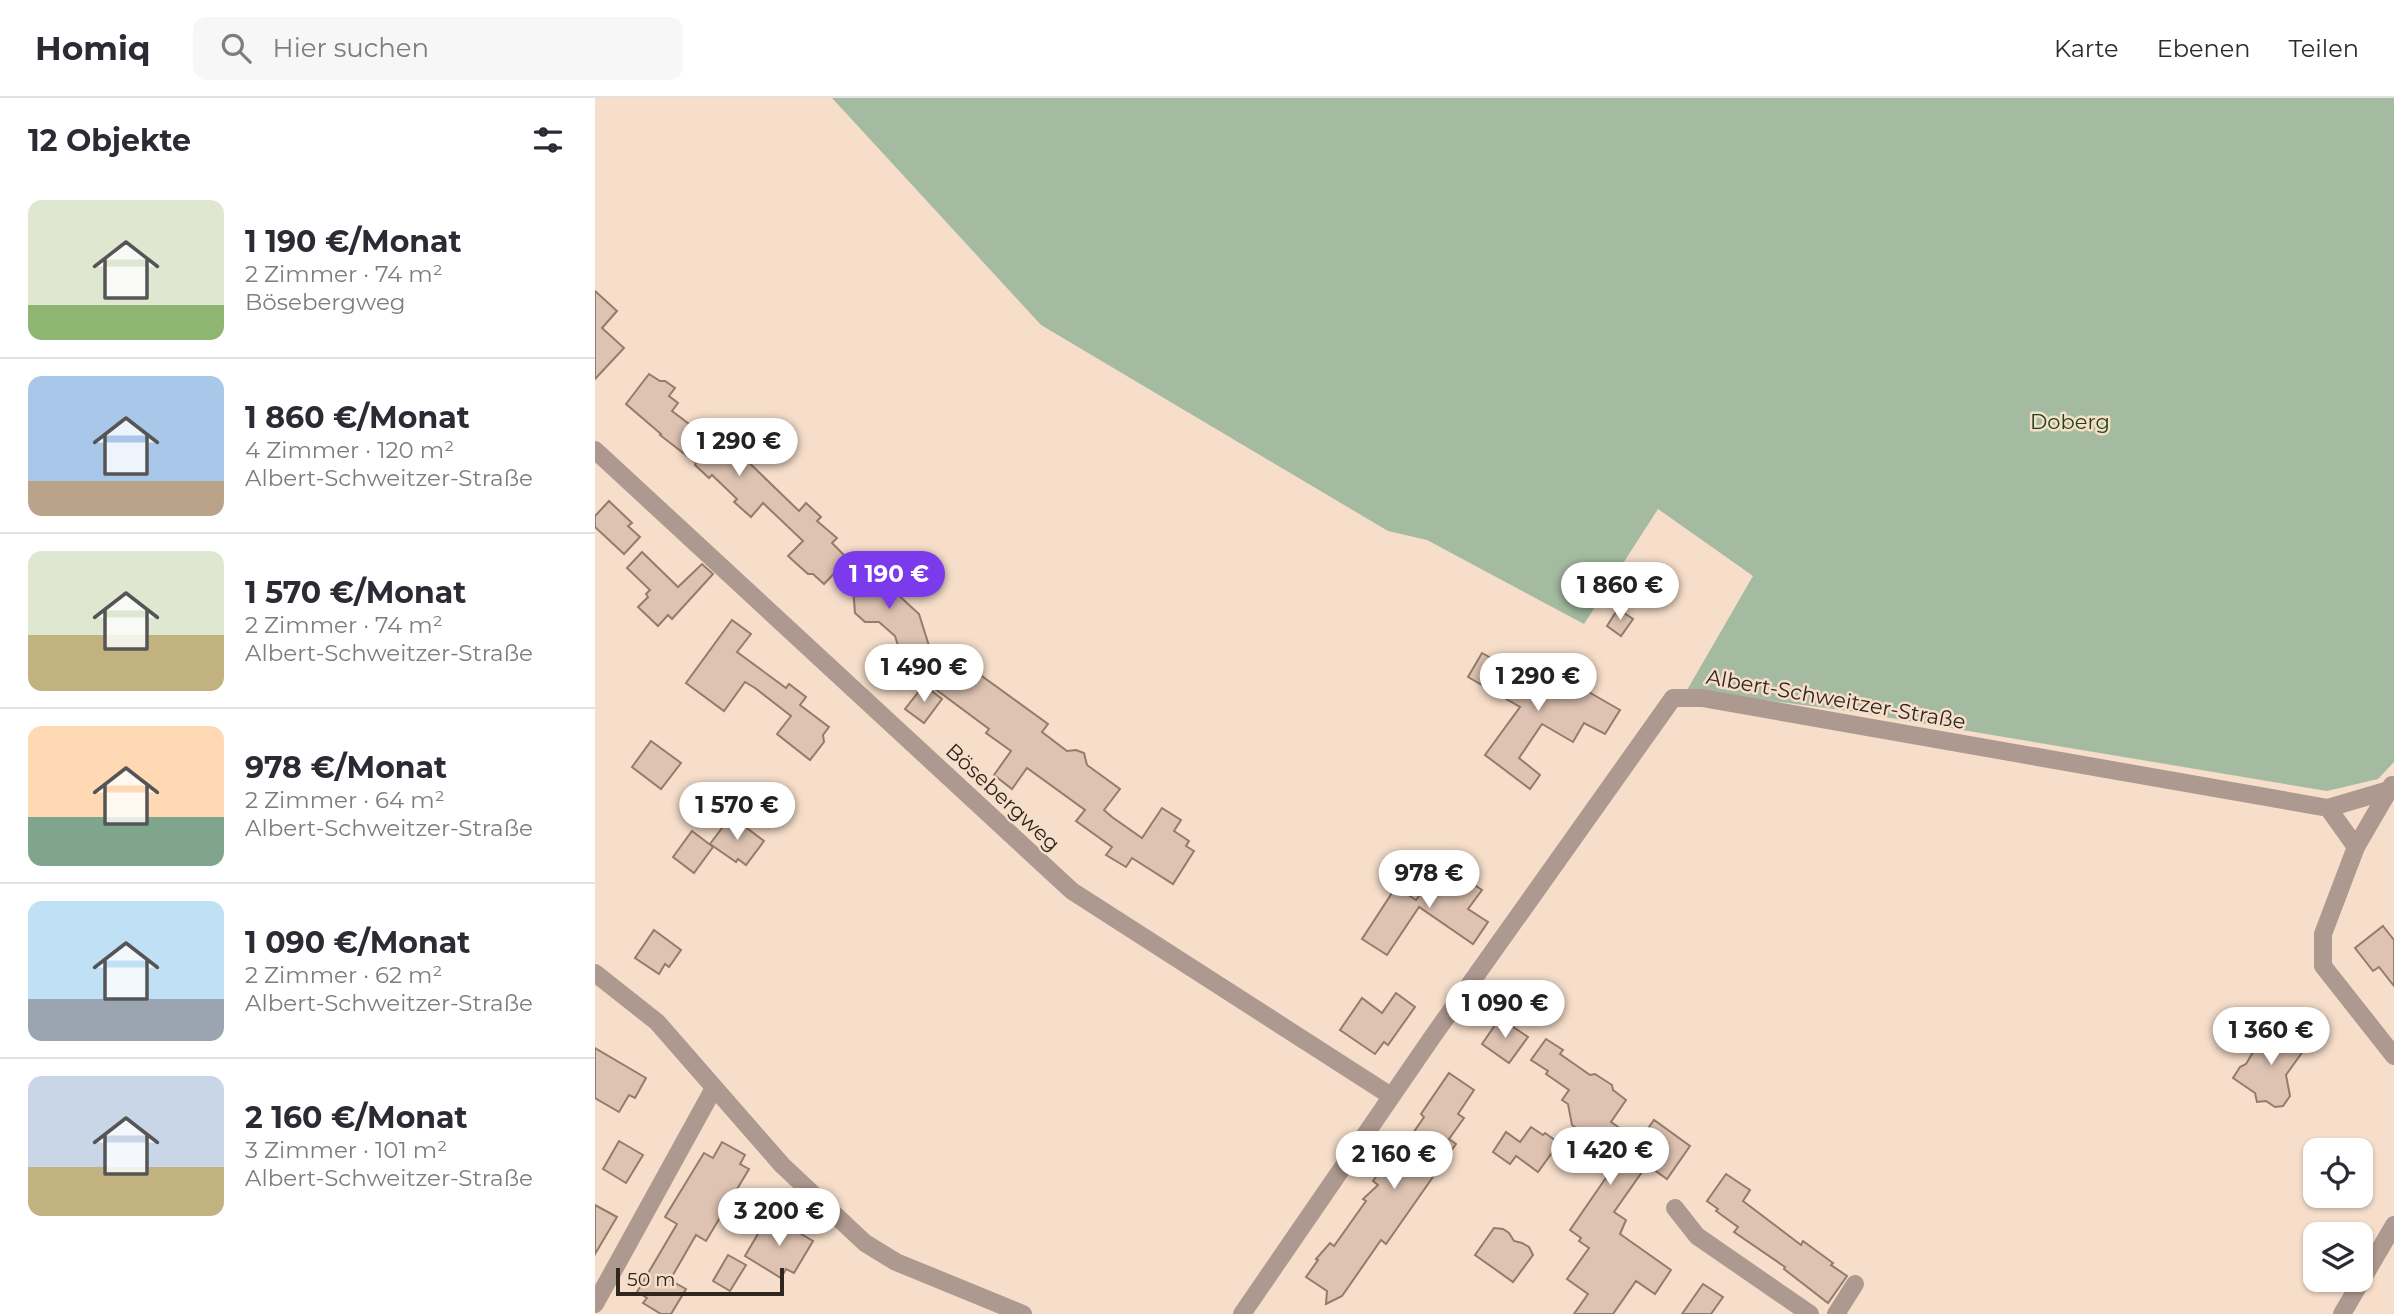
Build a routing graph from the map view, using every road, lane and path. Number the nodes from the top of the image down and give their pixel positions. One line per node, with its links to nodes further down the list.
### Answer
1 (595, 450): 8 (street, Bösebergweg)
2 (2392, 786): 3 (street, Albert-Schweitzer-Straße); 4 (street)
3 (2328, 808): 4 (street); 8 (street, Albert-Schweitzer-Straße)
4 (2356, 847): 6 (street)
5 (597, 979): 7 (street)
6 (2394, 1056)
7 (714, 1088): 12 (street); 13 (street)
8 (1391, 1096): 14 (street, Albert-Schweitzer-Straße)
9 (1675, 1208): 15 (street)
10 (2394, 1225): 17 (street)
11 (1856, 1284): 16 (street)
12 (595, 1304)
13 (1023, 1314)
14 (1242, 1314)
15 (1809, 1314)
16 (1836, 1314)
17 (2342, 1314)

